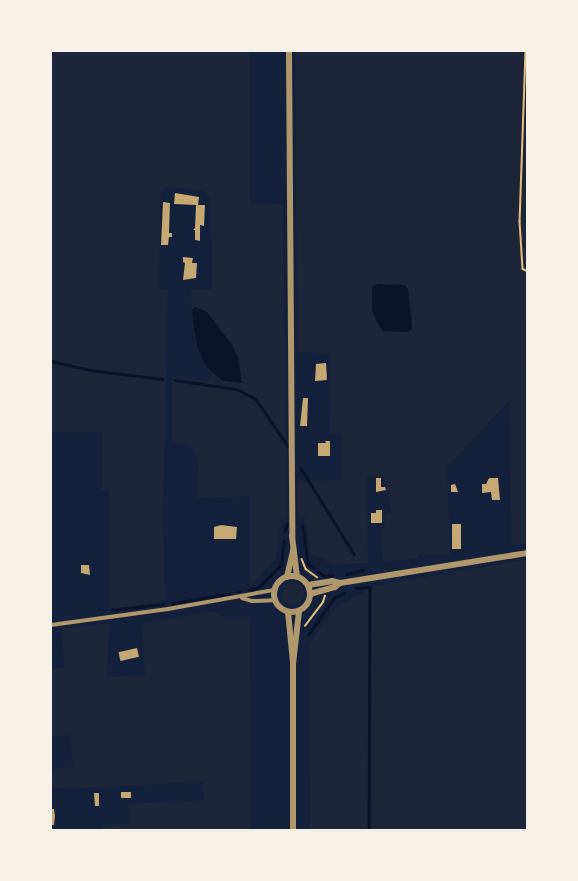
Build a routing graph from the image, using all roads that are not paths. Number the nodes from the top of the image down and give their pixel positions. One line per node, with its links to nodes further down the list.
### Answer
1 (289, 51): 2 (street)
2 (293, 550): 4 (street); 5 (street)
3 (527, 553): 6 (street)
4 (287, 577): 5 (street); 8 (street)
5 (298, 577): 7 (street)
6 (340, 583): 7 (street); 9 (street)
7 (308, 585): 9 (street)
8 (274, 590): 10 (street); 11 (street)
9 (310, 594): 12 (street)
10 (242, 598): 11 (street); 14 (street)
11 (275, 600): 13 (street)
12 (299, 611): 13 (street); 15 (street)
13 (288, 612): 15 (street)
14 (51, 625)
15 (293, 664): 16 (street)
16 (293, 830)

